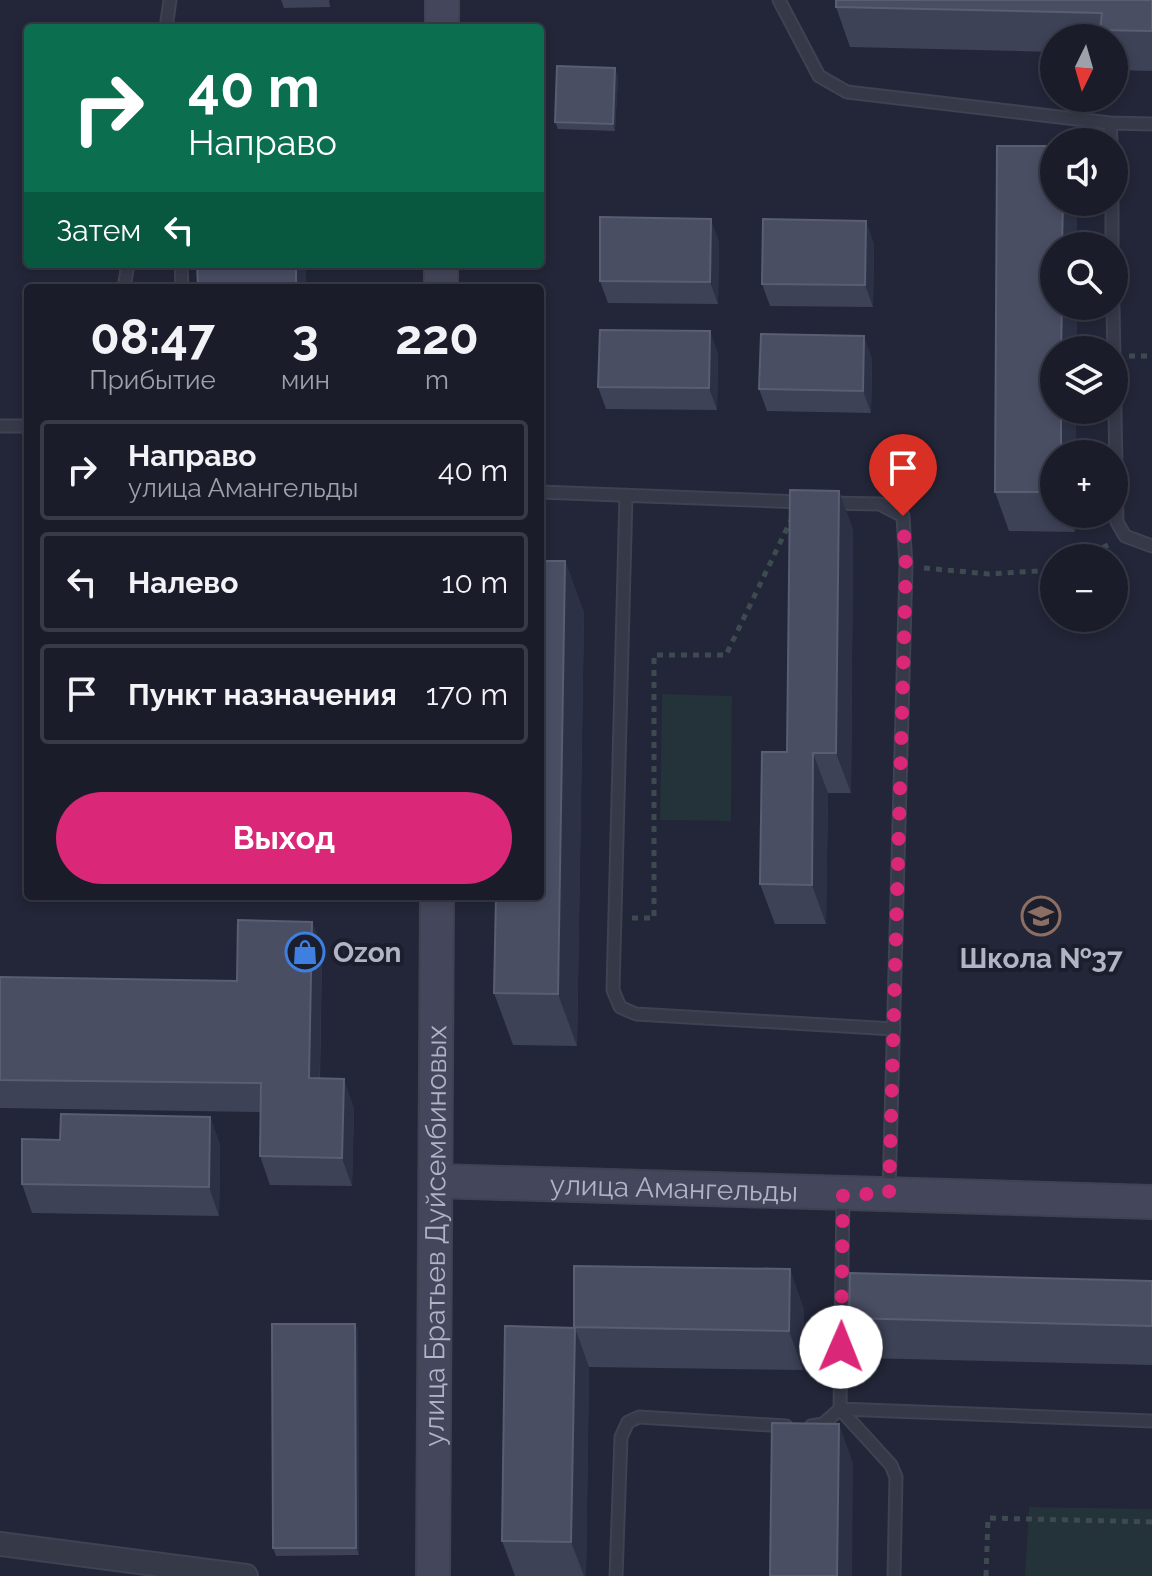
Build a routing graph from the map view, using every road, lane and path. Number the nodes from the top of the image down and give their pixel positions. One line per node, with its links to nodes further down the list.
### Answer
1 (170, 0): 4 (lane)
2 (442, 0): 5 (street)
3 (779, 0): 6 (lane)
4 (167, 24)
5 (442, 24)
6 (1110, 123): 7 (lane); 8 (lane)
7 (1152, 124)
8 (1110, 128)
9 (1113, 320): 15 (lane)
10 (0, 426): 11 (lane)
11 (24, 426)
12 (544, 492): 13 (lane)
13 (626, 495): 14 (lane); 21 (lane)
14 (800, 502): 18 (lane); 21 (path)
15 (1125, 536): 16 (path); 17 (lane)
16 (1109, 544)
17 (1152, 546)
18 (906, 566): 19 (path); 22 (lane)
19 (1040, 571)
20 (437, 900): 23 (street, улица Братьев Дуйсембиновых)
21 (615, 918): 22 (lane)
22 (894, 1029): 25 (lane)
23 (436, 1181): 24 (street, улица Амангельды); 32 (street, улица Братьев Дуйсембиновых)
24 (843, 1194): 25 (street, улица Амангельды); 27 (lane)
25 (889, 1194): 26 (street, улица Амангельды)
26 (1152, 1202)
27 (840, 1409): 28 (lane); 33 (lane); 34 (lane)
28 (1152, 1421)
29 (1152, 1522): 35 (path)
30 (0, 1544): 31 (street)
31 (246, 1576)
32 (433, 1576)
33 (616, 1576)
34 (894, 1576)
35 (986, 1576)

